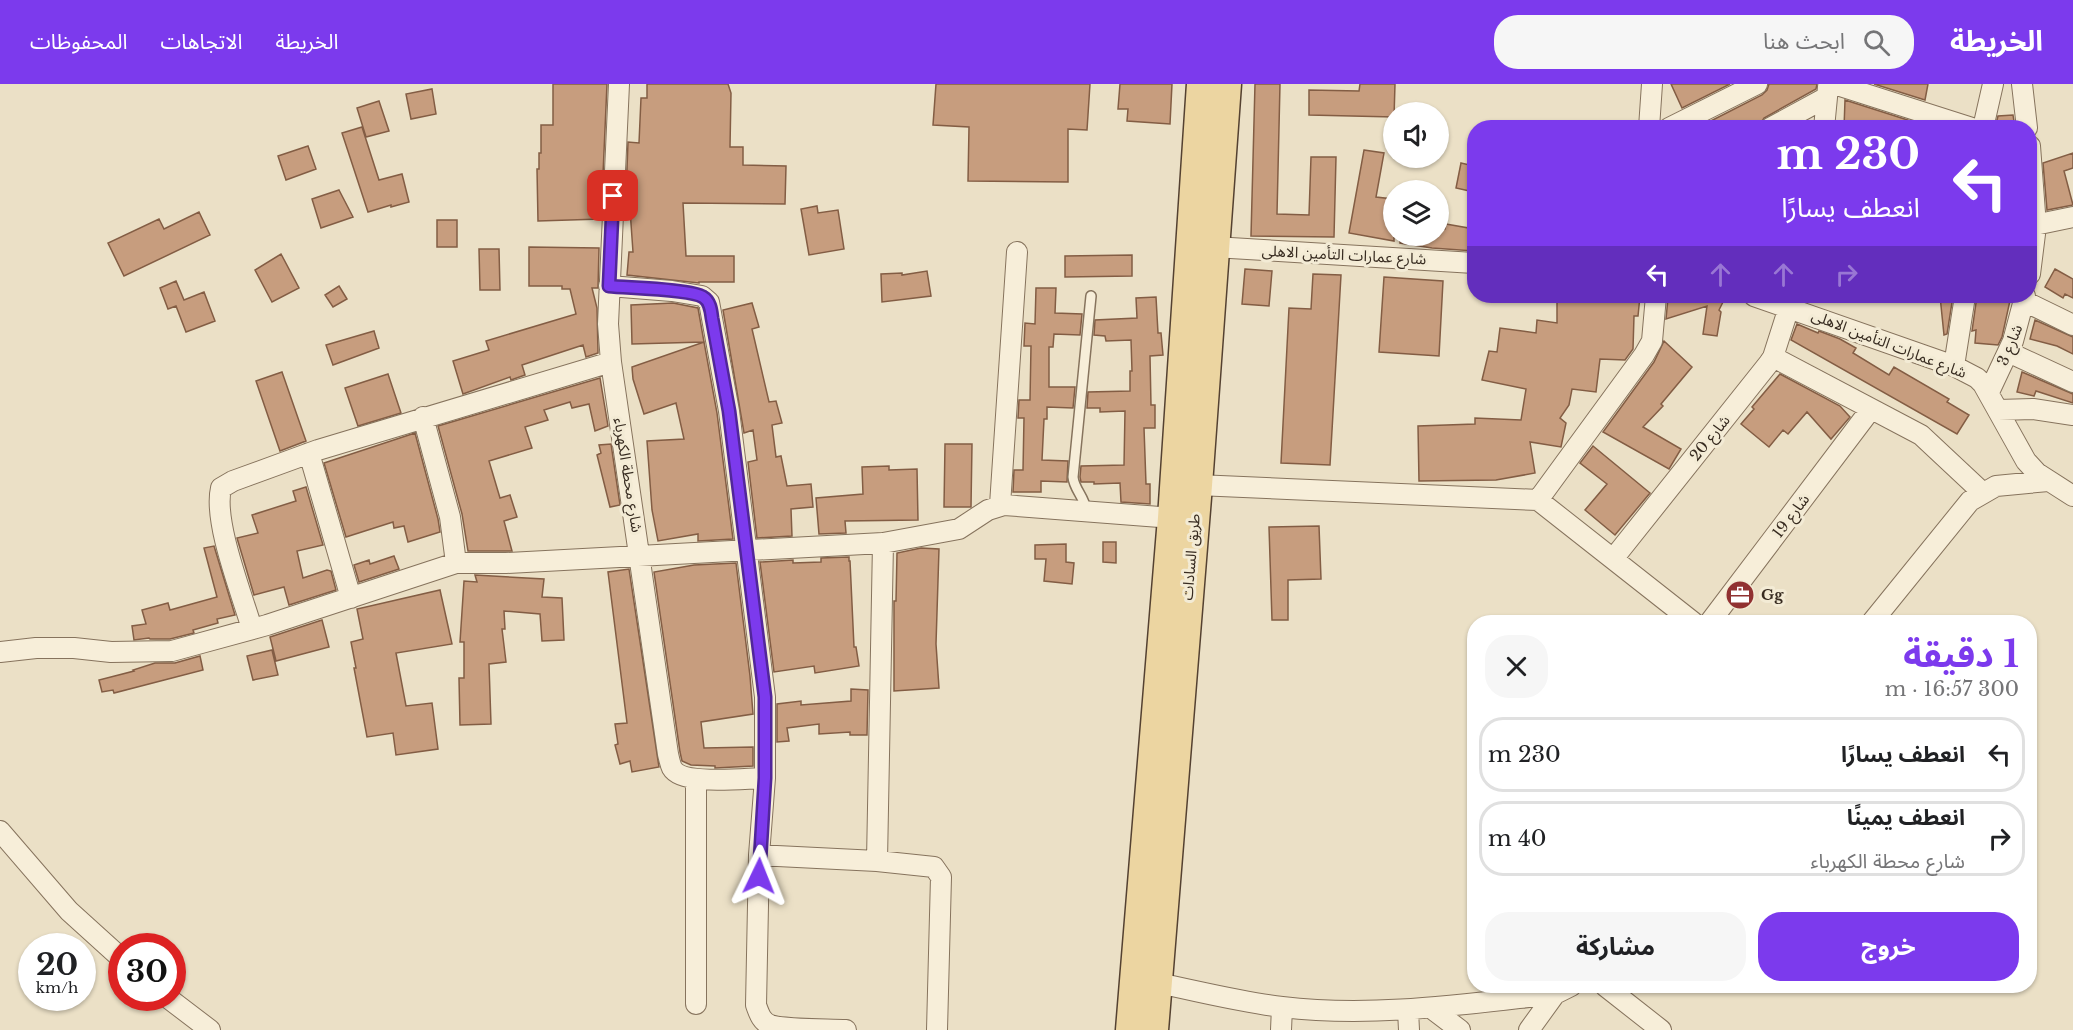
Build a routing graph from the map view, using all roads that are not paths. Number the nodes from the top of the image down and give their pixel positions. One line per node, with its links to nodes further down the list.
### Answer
1 (619, 84): 21 (street, شارع محطة الكهرباء)
2 (1202, 84): 47 (main road, طريق السادات)
3 (1226, 84): 18 (main road, طريق السادات)
4 (1757, 84): 10 (street)
5 (1993, 84): 14 (street)
6 (2022, 84): 15 (street)
7 (1654, 85): 9 (street)
8 (1830, 88): 11 (street); 12 (street); 13 (street)
9 (1650, 120)
10 (1685, 120)
11 (1782, 120)
12 (1825, 120)
13 (1944, 120)
14 (1985, 120)
15 (2026, 120)
16 (2073, 217): 17 (street)
17 (2037, 225)
18 (1214, 247): 20 (street, شارع عمارات التأمين الاهلى); 41 (main road, طريق السادات)
19 (1017, 252): 45 (street)
20 (1467, 263)
21 (609, 286): 32 (street, شارع محطة الكهرباء); 49 (street)
22 (1091, 296): 46 (lane)
23 (1655, 303): 44 (street)
24 (1776, 303): 28 (street, شارع عمارات التأمين الاهلى)
25 (1964, 303): 33 (street)
26 (2024, 303): 30 (street, شارع 3)
27 (2034, 303): 29 (street)
28 (1789, 307): 31 (street, شارع 20); 33 (street, شارع عمارات التأمين الاهلى)
29 (2073, 325)
30 (2008, 352): 34 (street); 35 (street, شارع 3)
31 (1773, 357): 36 (street); 51 (street, شارع 20)
32 (611, 362): 38 (street); 50 (street, شارع محطة الكهرباء)
33 (1954, 366): 35 (street, شارع عمارات التأمين الاهلى)
34 (2073, 382)
35 (1993, 401): 37 (street); 40 (street, شارع عمارات التأمين الاهلى)
36 (1871, 409): 42 (street); 55 (street, شارع 19)
37 (2073, 415)
38 (423, 417): 39 (street); 52 (street)
39 (309, 453): 53 (street); 57 (street)
40 (2048, 482): 42 (street); 43 (street, شارع عمارات التأمين الاهلى)
41 (1197, 485): 44 (street); 61 (main road, طريق السادات)
42 (1983, 493): 56 (street)
43 (2073, 496)
44 (1538, 500): 51 (street)
45 (1000, 505): 46 (street); 48 (street)
46 (1086, 513): 47 (street)
47 (1173, 518): 61 (main road, طريق السادات)
48 (883, 543): 49 (street); 64 (street)
49 (747, 550): 50 (street); 59 (street)
50 (640, 556): 52 (street); 60 (street, شارع محطة الكهرباء)
51 (1613, 559): 54 (street)
52 (456, 563): 53 (street)
53 (351, 598): 57 (street)
54 (1684, 615)
55 (1715, 615)
56 (1878, 615)
57 (252, 629): 58 (street)
58 (0, 652)
59 (765, 778): 60 (street); 63 (street)
60 (696, 779): 70 (street)
61 (1160, 797): 66 (main road, طريق السادات); 78 (main road, طريق السادات)
62 (0, 831): 65 (street)
63 (759, 855): 64 (street); 76 (street)
64 (877, 861): 77 (street)
65 (108, 946)
66 (1157, 982): 71 (street); 79 (main road, طريق السادات)
67 (1541, 993): 72 (street)
68 (1560, 993): 82 (street)
69 (1614, 993): 83 (street)
70 (696, 1004)
71 (1282, 1007): 74 (street); 80 (street)
72 (1431, 1008): 74 (street); 81 (street)
73 (185, 1011): 75 (street)
74 (1408, 1020)
75 (210, 1030)
76 (846, 1030)
77 (937, 1030)
78 (1131, 1030)
79 (1153, 1030)
80 (1281, 1030)
81 (1460, 1030)
82 (1529, 1030)
83 (1661, 1030)

